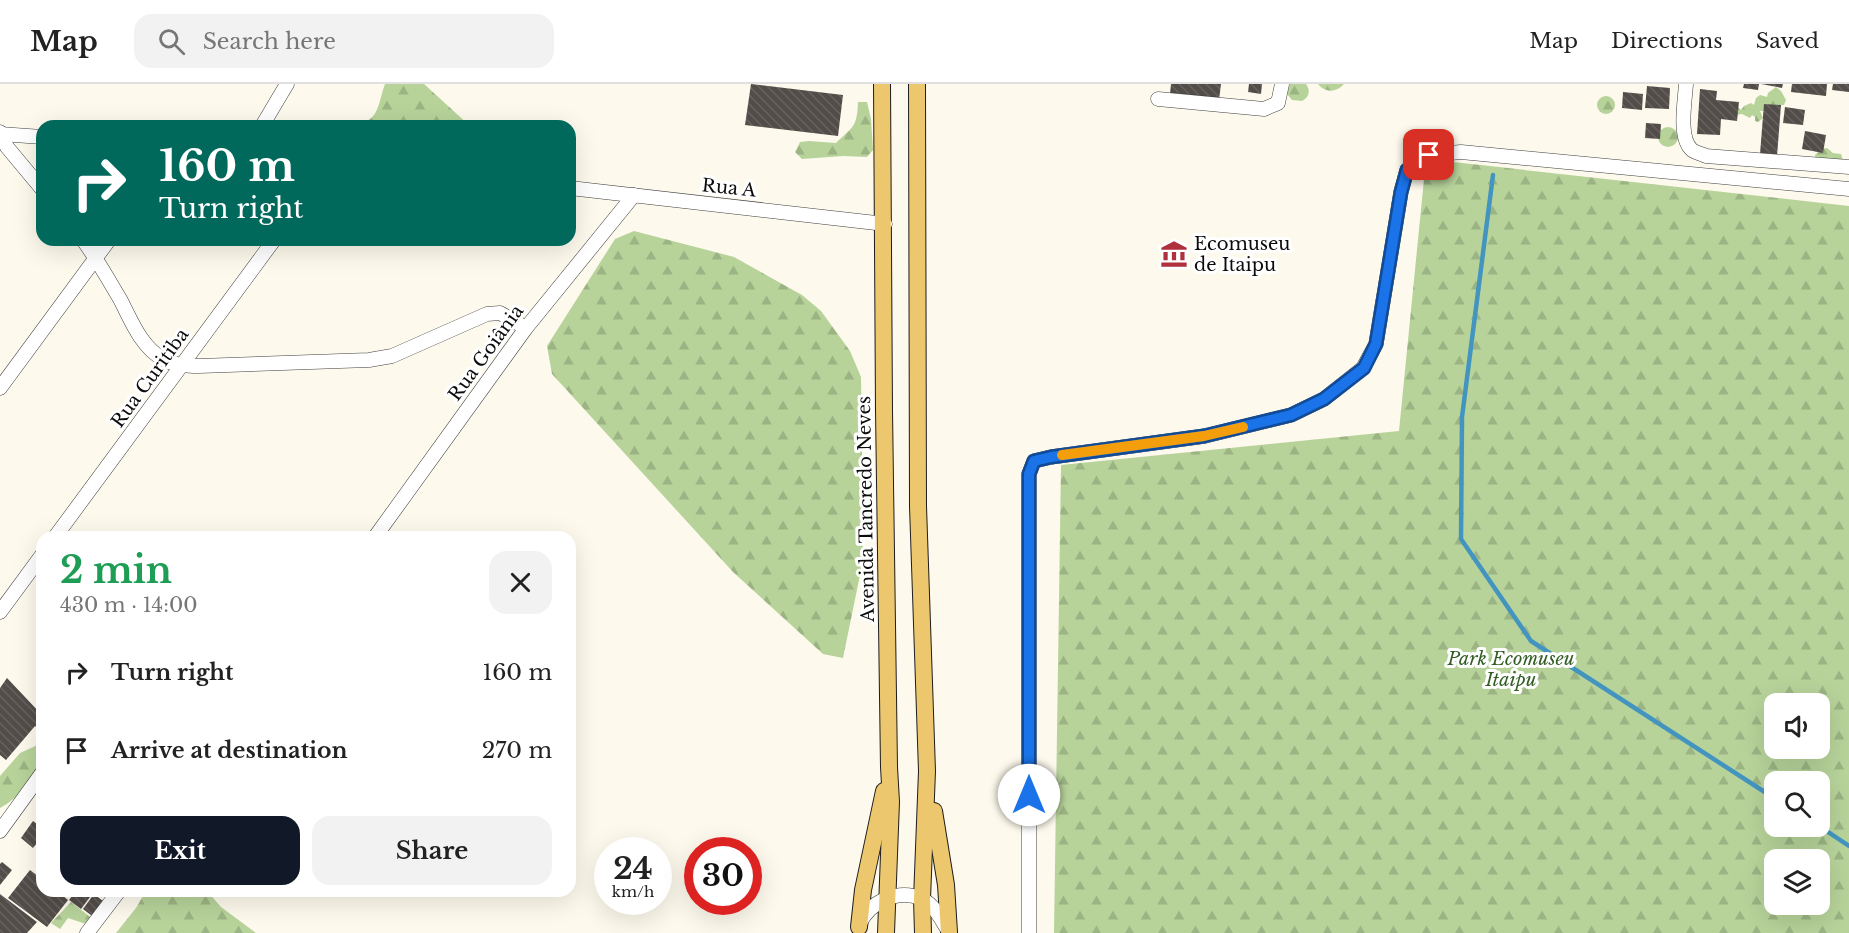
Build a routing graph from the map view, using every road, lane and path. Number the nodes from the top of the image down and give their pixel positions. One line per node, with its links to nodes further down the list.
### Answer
1 (287, 84): 7 (street)
2 (882, 84): 15 (main road, Avenida Tancredo Neves)
3 (917, 84): 28 (main road)
4 (1282, 84): 6 (street)
5 (1686, 84): 10 (street)
6 (1158, 99)
7 (266, 120)
8 (36, 138): 9 (street)
9 (2, 141): 11 (street)
10 (1849, 167)
11 (36, 182)
12 (1849, 189): 39 (street)
13 (576, 190): 14 (street, Rua A)
14 (634, 195): 15 (street, Rua A); 20 (street, Rua Goiânia)
15 (885, 224): 27 (main road, Avenida Tancredo Neves)
16 (88, 246): 19 (street)
17 (104, 246): 19 (street)
18 (270, 246): 21 (street, Rua Curitiba)
19 (96, 257): 21 (street); 22 (street)
20 (526, 328): 21 (street); 24 (street, Rua Goiânia)
21 (182, 365): 23 (street, Rua Curitiba)
22 (0, 388)
23 (59, 531)
24 (379, 531)
25 (36, 563): 26 (street)
26 (0, 612)
27 (889, 766): 32 (main road, Avenida Tancredo Neves); 34 (main road)
28 (927, 771): 33 (main road); 35 (main road)
29 (36, 781): 30 (street)
30 (0, 831)
31 (114, 897): 36 (street)
32 (886, 899): 33 (street); 34 (street); 37 (main road, Avenida Tancredo Neves)
33 (922, 899): 35 (street); 38 (main road)
34 (859, 930)
35 (949, 932)
36 (87, 933)
37 (886, 933)
38 (923, 933)
39 (1029, 933)

